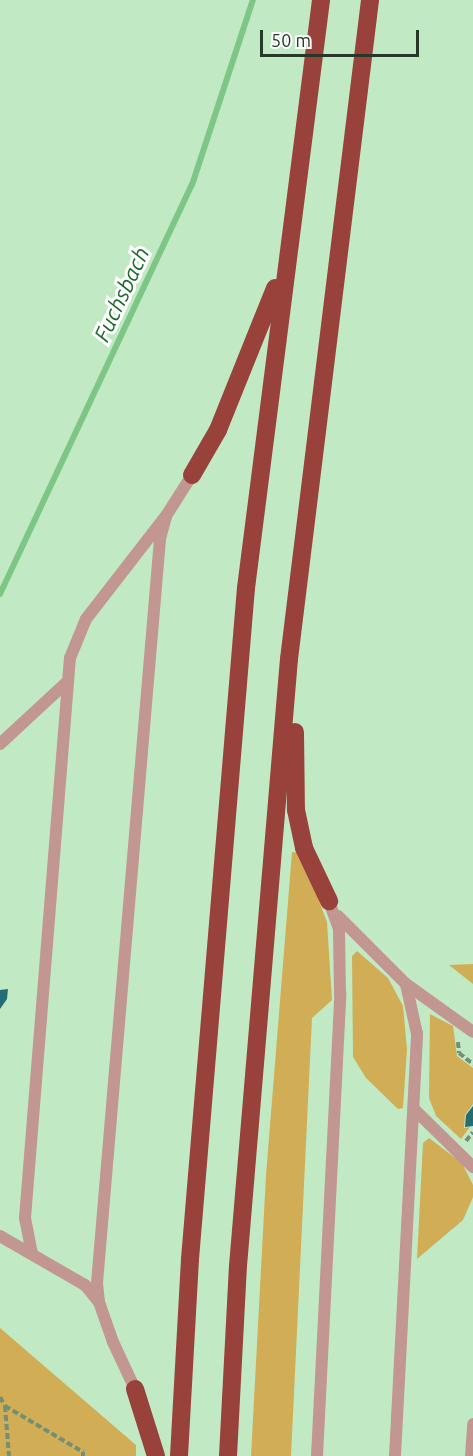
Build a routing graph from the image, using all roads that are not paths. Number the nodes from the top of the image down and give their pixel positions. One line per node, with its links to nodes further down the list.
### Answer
1 (321, 0): 3 (highway)
2 (370, 0): 6 (highway)
3 (284, 264): 4 (highway); 20 (highway)
4 (192, 475): 5 (lane)
5 (166, 516): 7 (lane); 16 (lane)
6 (289, 659): 9 (highway); 21 (highway)
7 (68, 681): 8 (lane); 15 (lane)
8 (0, 744)
9 (331, 906): 10 (lane); 22 (lane)
10 (406, 984): 11 (lane); 12 (lane)
11 (473, 1032)
12 (414, 1109): 13 (lane); 23 (lane)
13 (473, 1167)
14 (0, 1236): 15 (lane)
15 (32, 1254): 16 (lane)
16 (99, 1302): 17 (lane)
17 (135, 1389): 19 (highway)
18 (473, 1424): 24 (lane)
19 (156, 1456)
20 (179, 1456)
21 (228, 1456)
22 (317, 1456)
23 (395, 1456)
24 (471, 1456)

